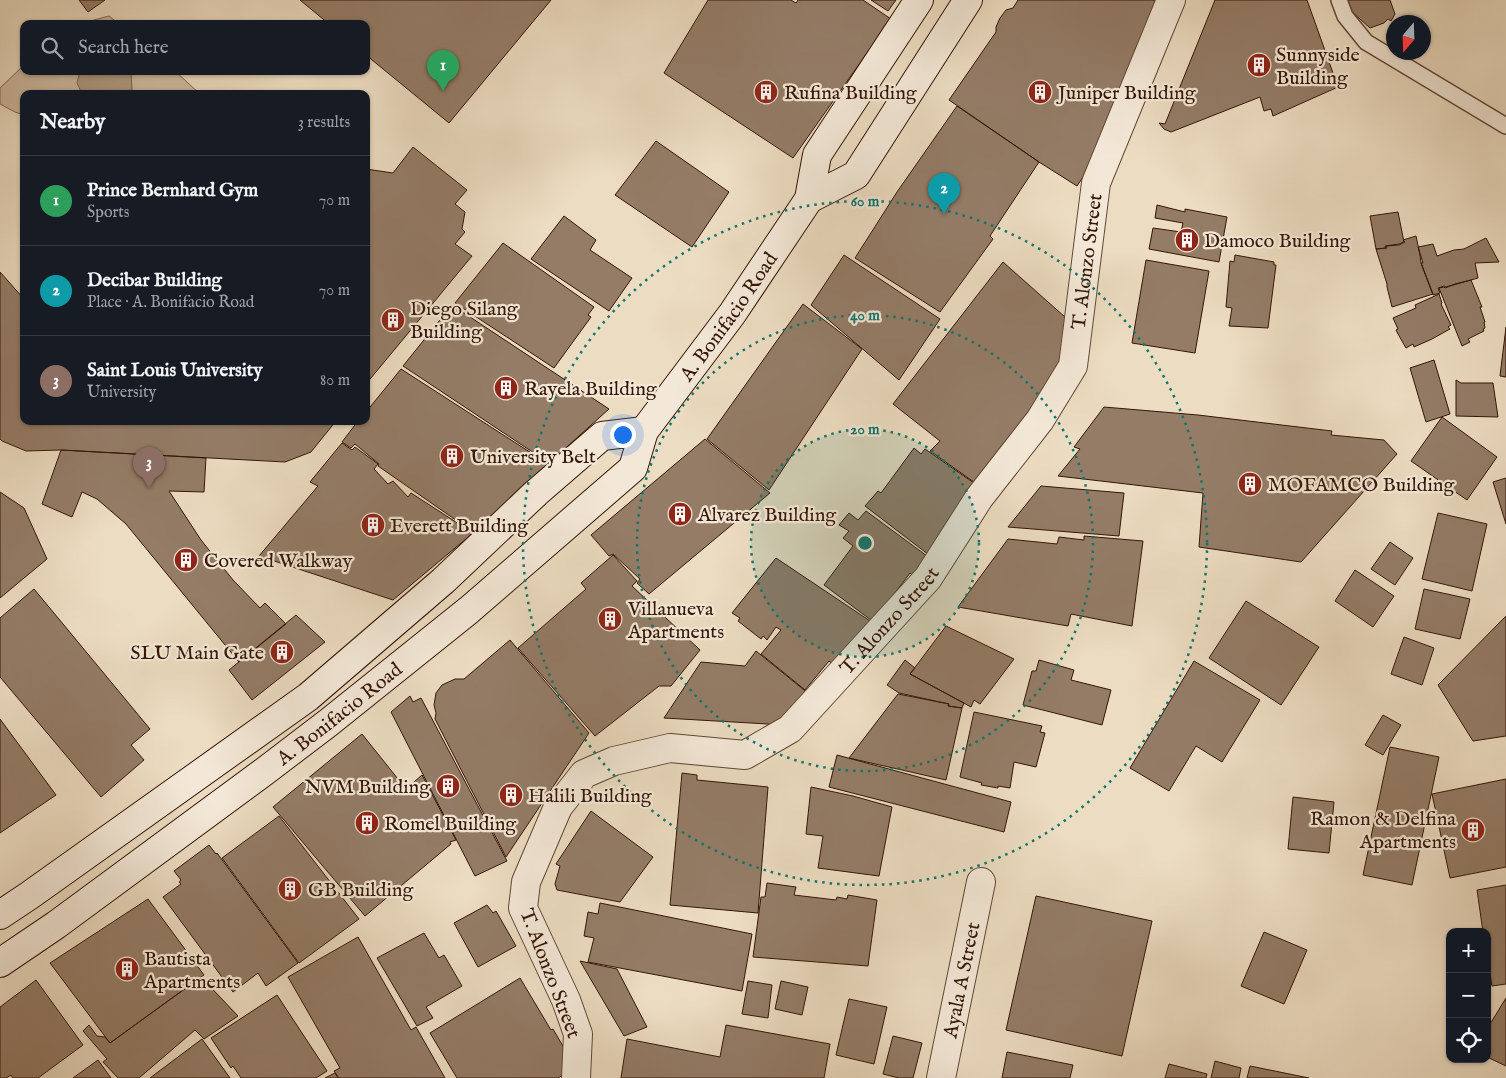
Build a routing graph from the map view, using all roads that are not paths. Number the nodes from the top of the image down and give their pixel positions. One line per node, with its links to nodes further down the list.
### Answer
1 (919, 0): 6 (main road, A. Bonifacio Road)
2 (968, 0): 6 (main road, A. Bonifacio Road)
3 (1171, 0): 11 (main road, T. Alonzo Street)
4 (1339, 0): 5 (lane)
5 (1506, 126)
6 (809, 199): 7 (main road, A. Bonifacio Road)
7 (644, 431): 9 (main road, A. Bonifacio Road); 10 (main road, A. Bonifacio Road)
8 (981, 882): 12 (main road, Ayala A Street)
9 (0, 915)
10 (0, 963)
11 (576, 1078)
12 (941, 1078)

